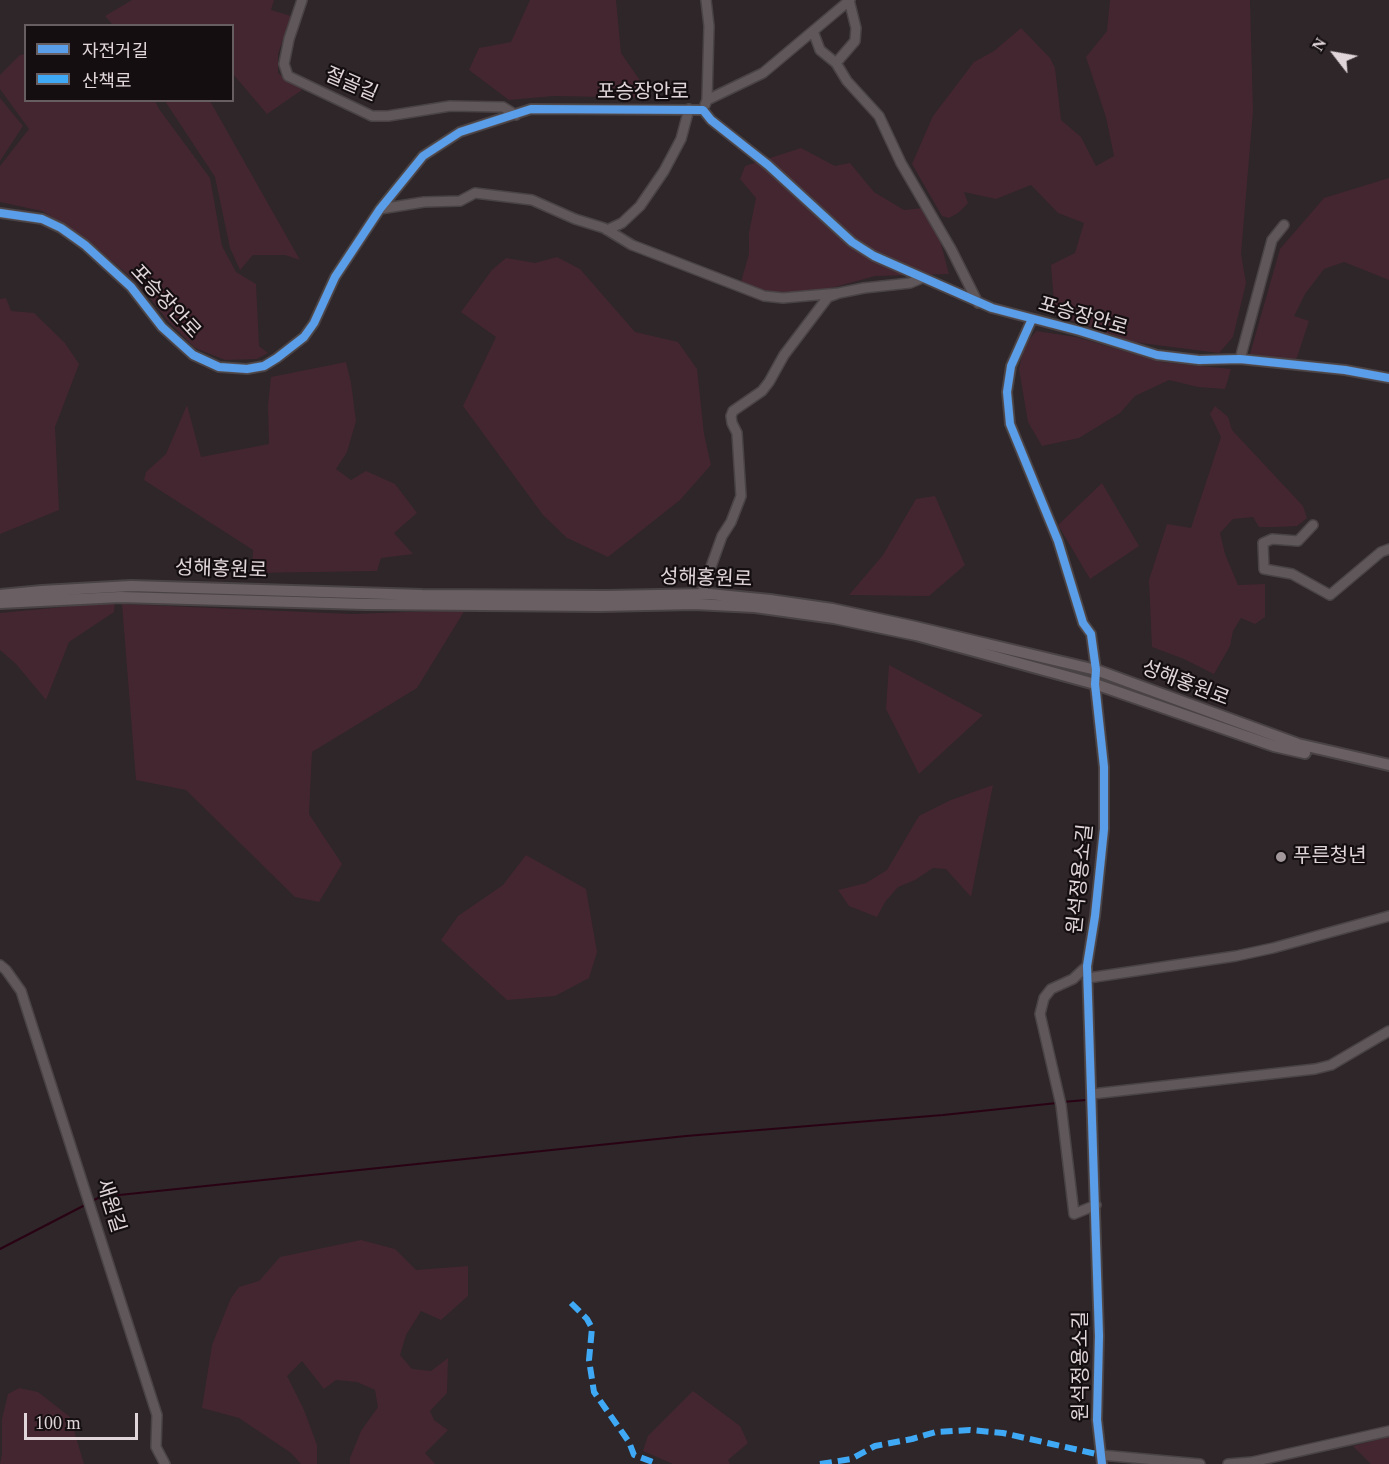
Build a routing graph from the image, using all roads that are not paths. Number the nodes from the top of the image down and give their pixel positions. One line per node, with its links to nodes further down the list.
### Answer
1 (302, 0): 9 (street, 절골길)
2 (706, 0): 6 (street)
3 (849, 0): 4 (street); 5 (street)
4 (813, 31): 5 (street); 6 (street)
5 (836, 63): 16 (street)
6 (707, 100): 8 (street)
7 (688, 109): 8 (street, 포승장안로); 9 (street, 포승장안로); 13 (street)
8 (703, 110): 14 (street, 포승장안로)
9 (516, 114): 10 (street, 포승장안로)
10 (380, 209): 11 (street, 포승장안로); 13 (street)
11 (0, 213)
12 (1284, 225): 18 (street)
13 (607, 230): 15 (street)
14 (922, 278): 15 (street); 16 (street, 포승장안로)
15 (839, 292): 22 (street)
16 (978, 303): 17 (street, 포승장안로)
17 (1032, 319): 18 (street, 포승장안로); 25 (street, 원석정용소길)
18 (1240, 359): 19 (street, 포승장안로)
19 (1389, 378)
20 (1313, 525): 21 (street)
21 (1389, 549)
22 (703, 589)
23 (0, 595): 25 (main road, 성해홍원로)
24 (0, 603): 26 (main road, 성해홍원로)
25 (1096, 670): 26 (street, 원석정용소길); 27 (main road, 성해홍원로)
26 (1095, 684): 28 (main road, 성해홍원로); 31 (street, 원석정용소길)
27 (1389, 765)
28 (1389, 772)
29 (1389, 916): 32 (street)
30 (0, 965): 38 (street, 새원길)
31 (1087, 966): 32 (street, 원석정용소길); 35 (street)
32 (1089, 978): 34 (street, 원석정용소길)
33 (1389, 1031): 34 (street)
34 (1092, 1094): 35 (street, 원석정용소길)
35 (1096, 1205): 37 (street, 원석정용소길)
36 (1389, 1431): 40 (street)
37 (1101, 1459): 39 (street, 원석정용소길)
38 (165, 1464)
39 (1200, 1464)
40 (1228, 1464)

